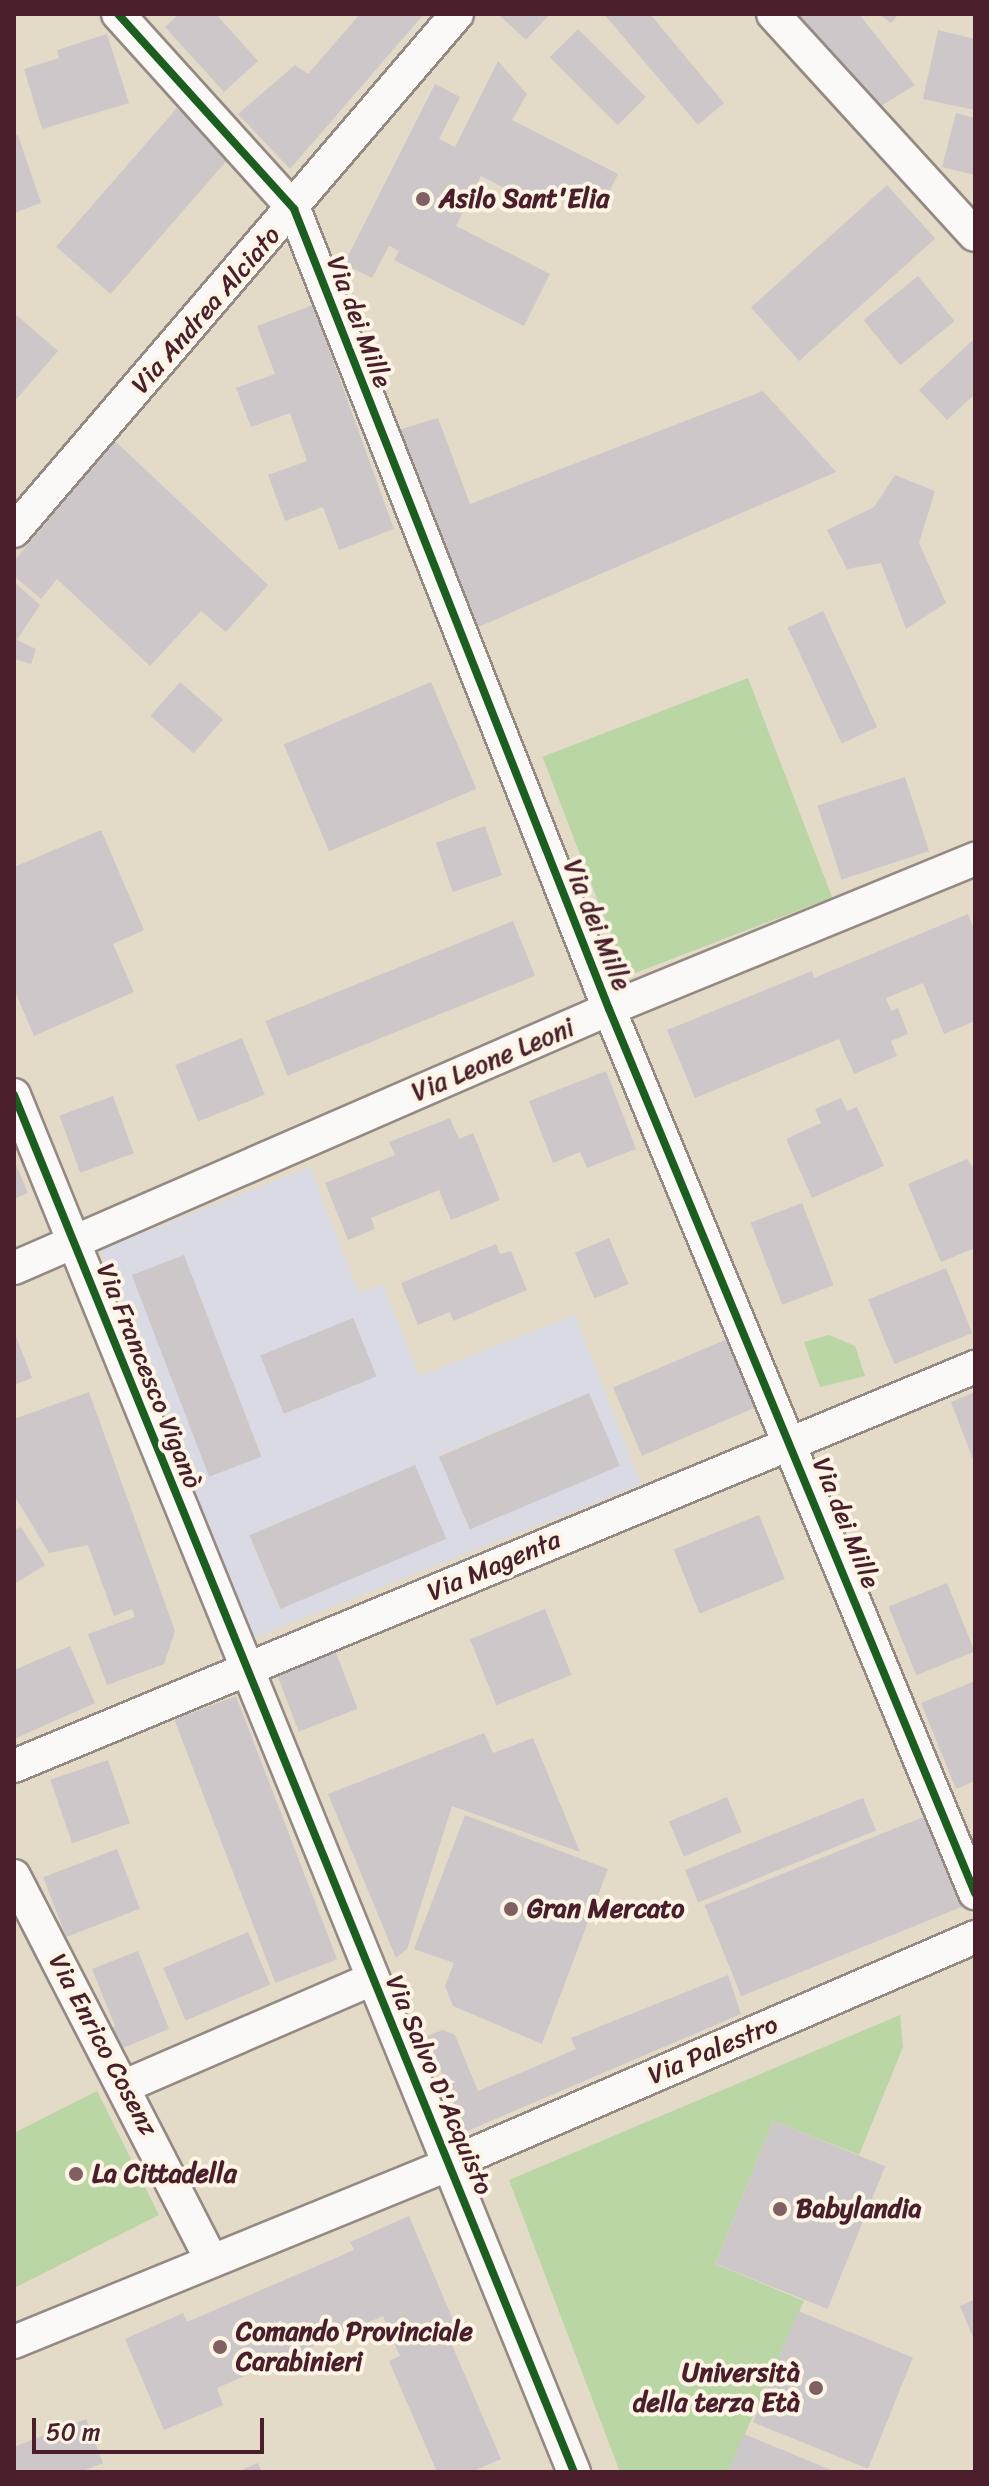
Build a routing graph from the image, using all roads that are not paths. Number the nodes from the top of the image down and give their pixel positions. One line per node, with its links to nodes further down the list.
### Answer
1 (118, 14): 4 (street, Via dei Mille)
2 (457, 14): 4 (street, Via Andrea Alciato)
3 (773, 14): 5 (street)
4 (294, 209): 6 (street, Via Andrea Alciato); 8 (street, Via dei Mille)
5 (975, 235)
6 (14, 531)
7 (975, 859): 8 (street, Via Leone Leoni)
8 (609, 1009): 10 (street, Via Leone Leoni); 13 (street, Via dei Mille)
9 (14, 1095): 10 (street, Via Francesco Viganò)
10 (72, 1241): 11 (street, Via Leone Leoni); 14 (street, Via Francesco Viganò)
11 (14, 1268)
12 (975, 1367): 13 (street, Via Magenta)
13 (791, 1439): 14 (street, Via Magenta); 17 (street, Via dei Mille)
14 (249, 1670): 15 (street, Via Magenta); 19 (street, Via Salvo D'Acquisto)
15 (14, 1766)
16 (14, 1876): 20 (street, Via Enrico Cosenz)
17 (975, 1893)
18 (975, 1937): 21 (street, Via Palestro)
19 (372, 1979): 20 (street); 21 (street, Via Salvo D'Acquisto)
20 (125, 2086): 22 (street, Via Enrico Cosenz)
21 (452, 2163): 22 (street, Via Palestro); 24 (street, Via Salvo D'Acquisto)
22 (211, 2259): 23 (street, Via Palestro)
23 (14, 2342)
24 (574, 2472)

